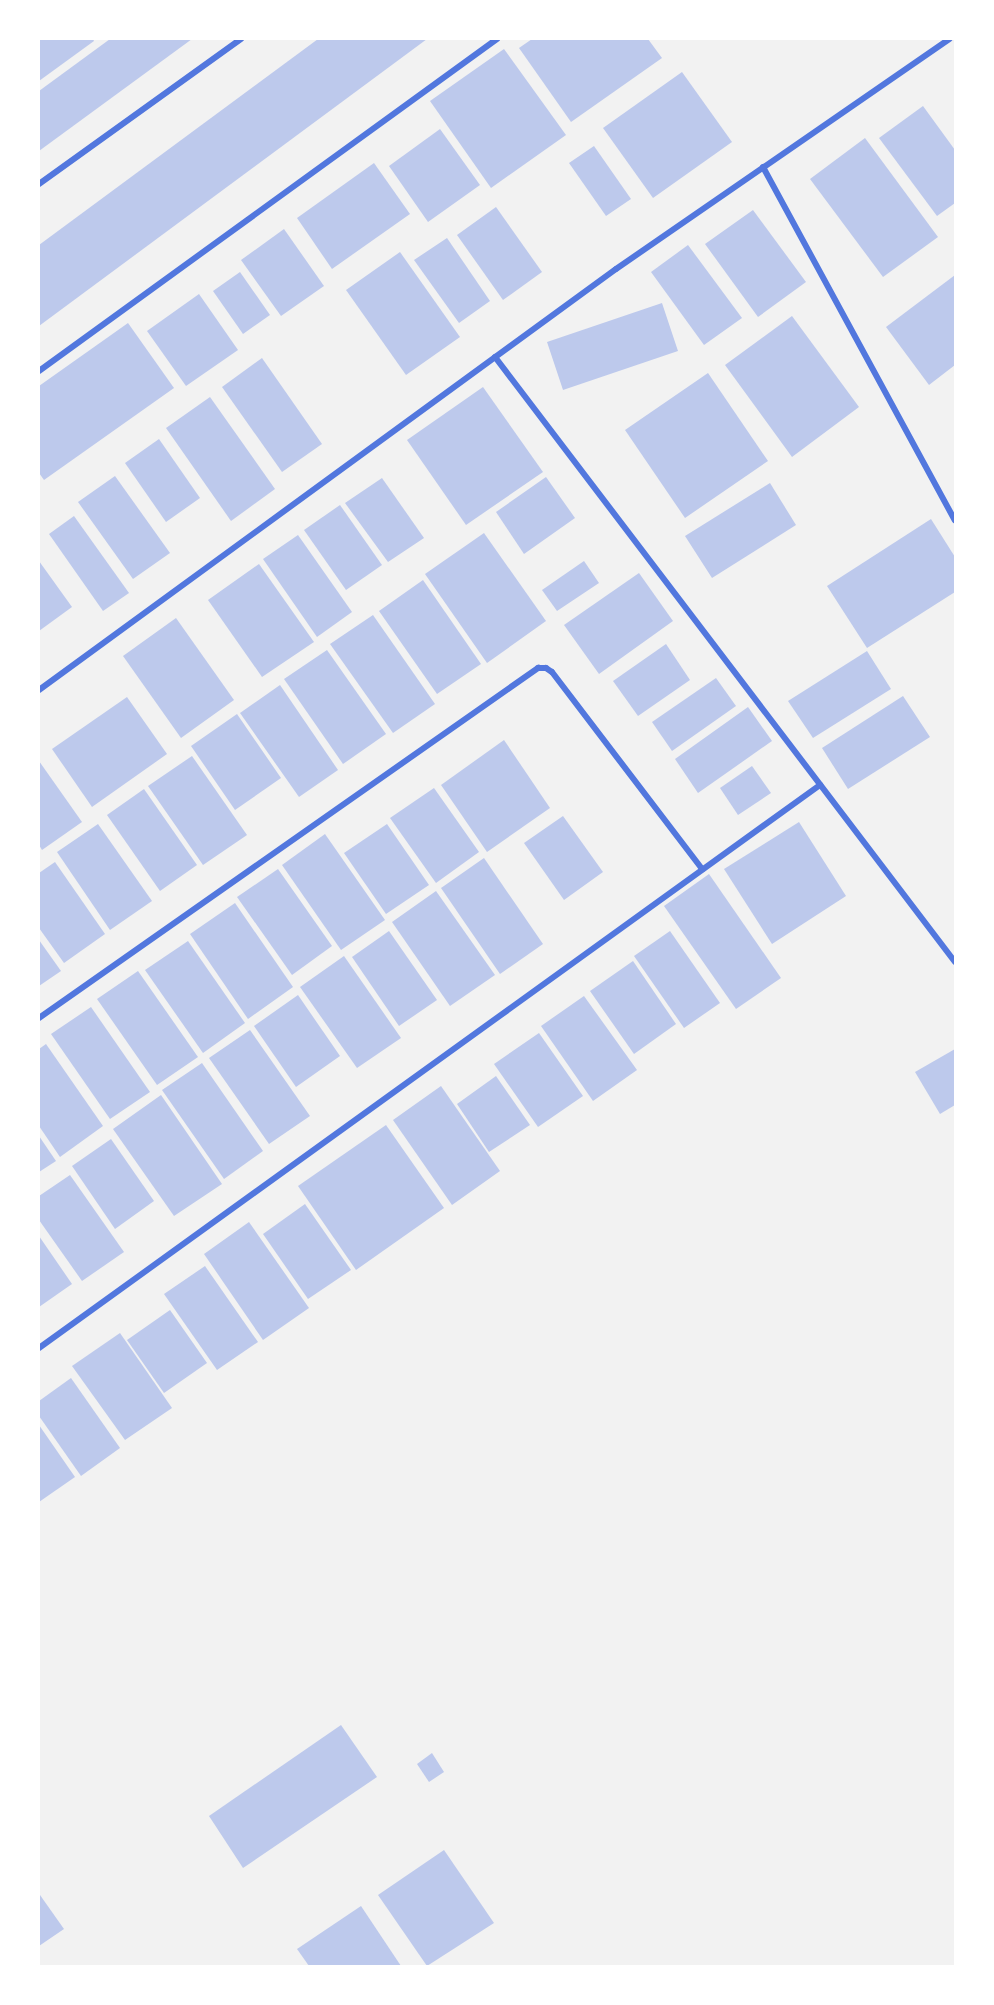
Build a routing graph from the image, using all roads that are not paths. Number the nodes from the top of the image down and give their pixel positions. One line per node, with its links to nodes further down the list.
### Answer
1 (241, 39): 5 (street)
2 (497, 39): 7 (street)
3 (949, 39): 4 (street)
4 (763, 167): 6 (street); 8 (street)
5 (39, 184)
6 (495, 357): 9 (street); 10 (street)
7 (39, 371)
8 (955, 520)
9 (39, 690)
10 (820, 785): 11 (street); 12 (street)
11 (702, 869): 13 (street); 14 (street)
12 (955, 962)
13 (39, 1018)
14 (39, 1348)

